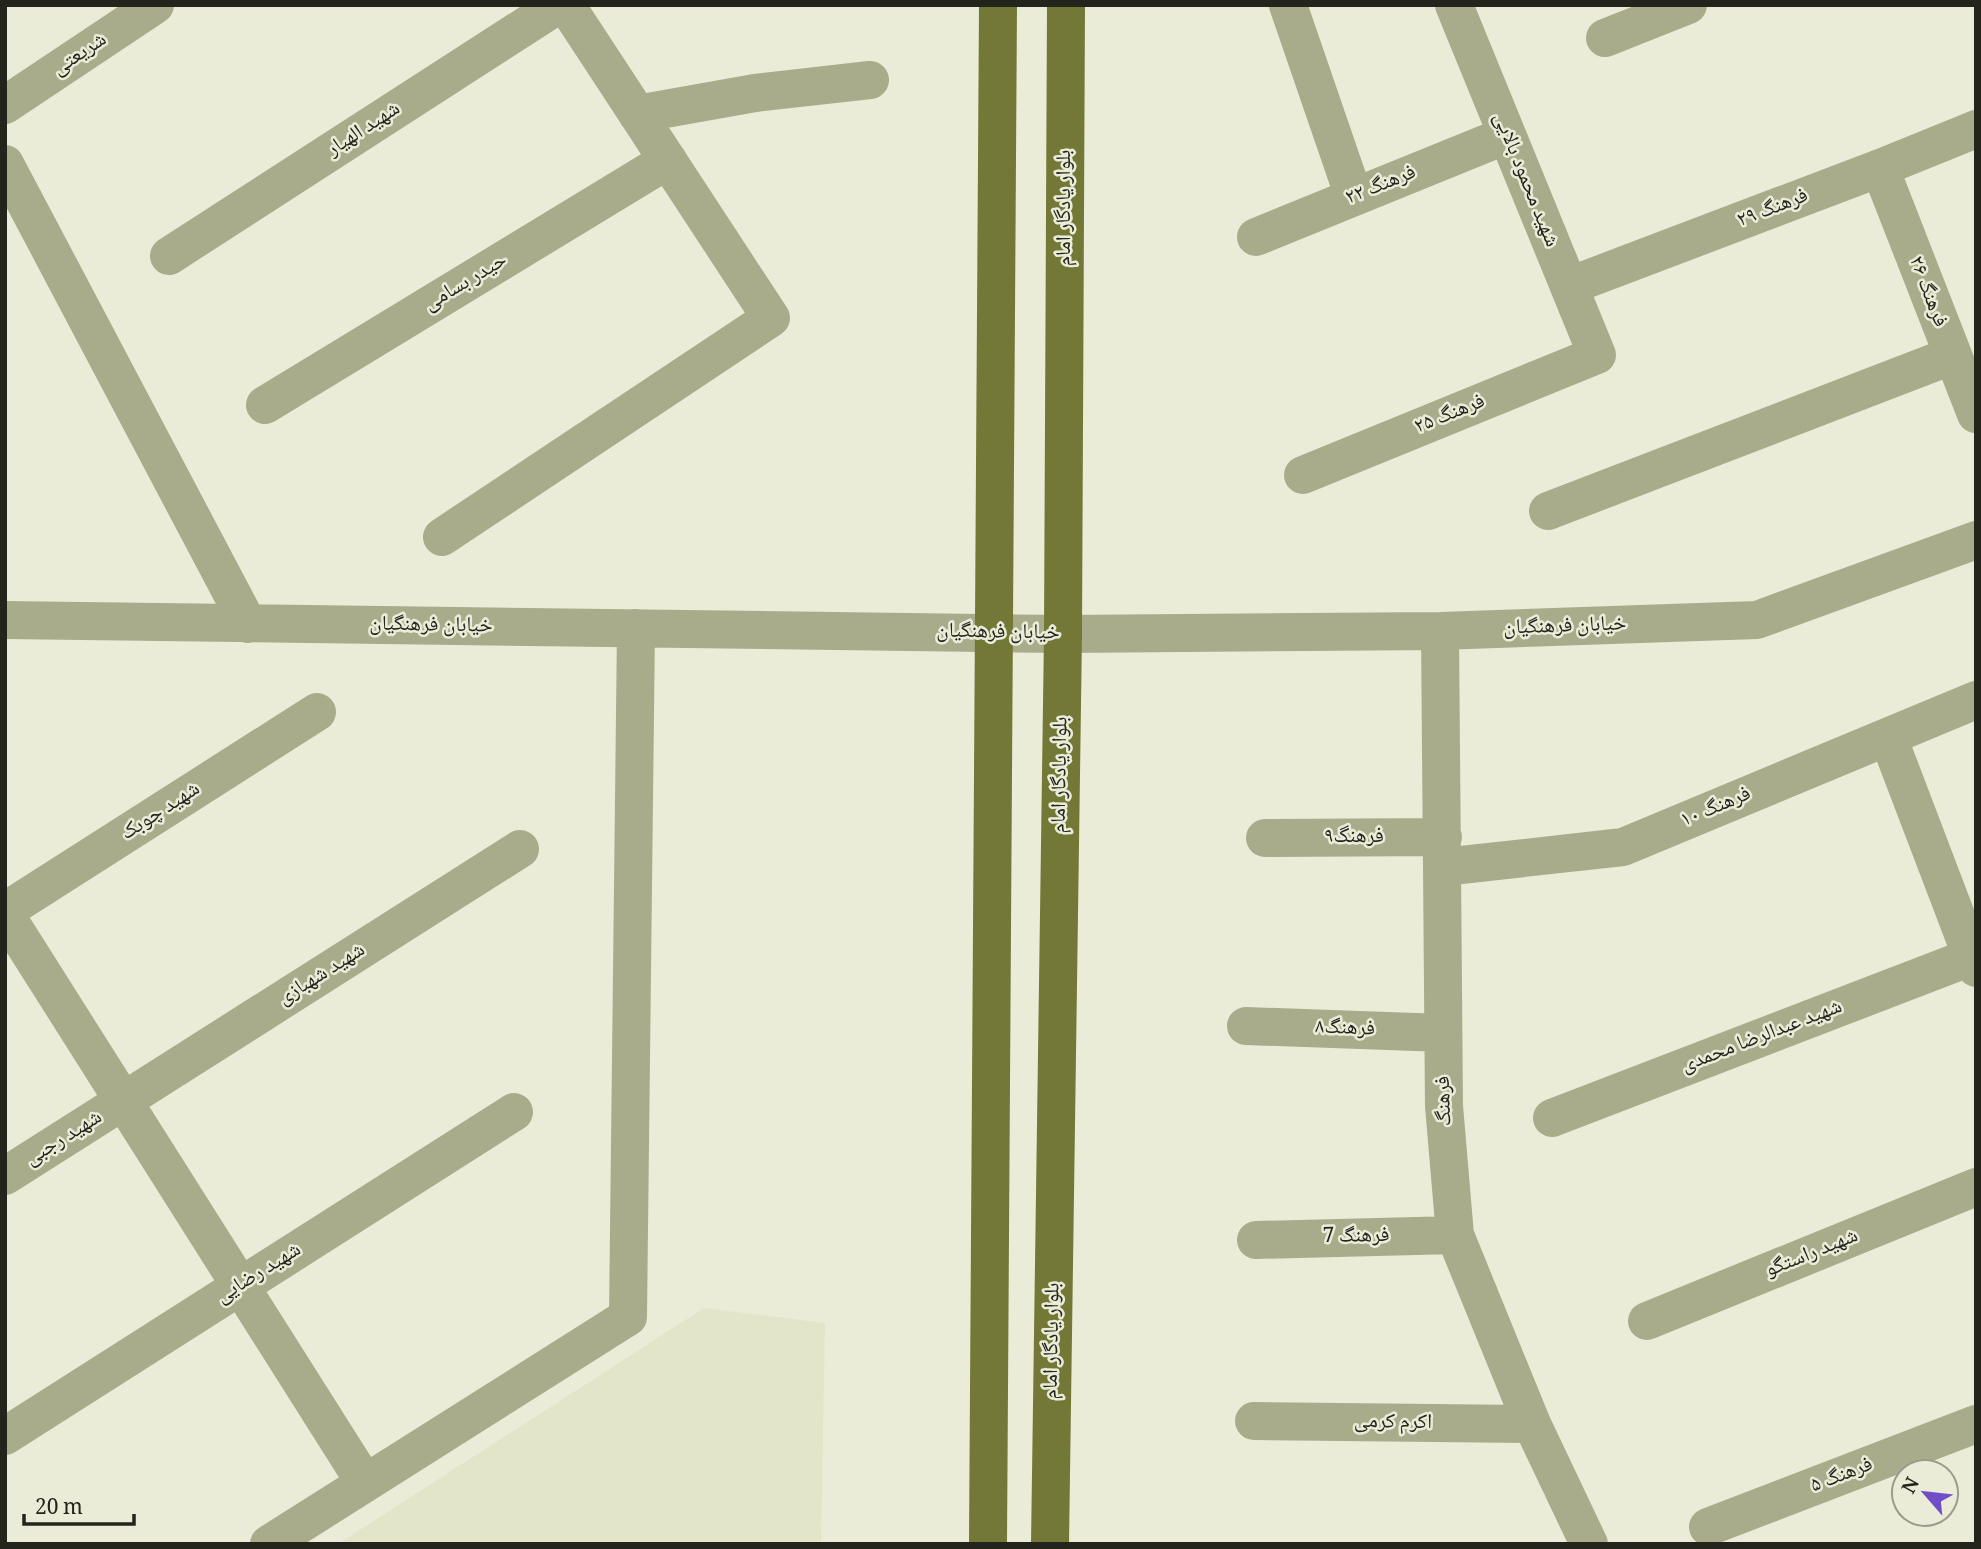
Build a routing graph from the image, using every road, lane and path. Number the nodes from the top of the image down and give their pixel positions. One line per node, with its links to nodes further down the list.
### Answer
1 (155, 5): 11 (street, شریعتی)
2 (558, 5): 20 (street, شهید الهیار)
3 (566, 5): 12 (street)
4 (998, 5): 34 (main road)
5 (1066, 5): 35 (main road, بلوار یادگار امام)
6 (1288, 5): 18 (street)
7 (1454, 5): 14 (street, شهید محمود بالایی)
8 (1688, 5): 9 (street)
9 (1605, 38)
10 (870, 80): 12 (street)
11 (5, 106)
12 (637, 114): 15 (street)
13 (1976, 129): 17 (street, فرهنگ ۲۹)
14 (1507, 135): 18 (street, فرهنگ ۲۲); 21 (street, شهید محمود بالایی)
15 (667, 160): 24 (street, حیدر بسامی); 28 (street)
16 (5, 164): 31 (street)
17 (1880, 168): 21 (street, فرهنگ ۲۹); 23 (street, فرهنگ ۲۶)
18 (1354, 197): 19 (street, فرهنگ ۲۲)
19 (1256, 237)
20 (169, 256)
21 (1569, 286): 22 (street, شهید محمود بالایی)
22 (1597, 355): 26 (street, فرهنگ ۲۵)
23 (1951, 356): 25 (street, فرهنگ ۲۶); 27 (street)
24 (265, 405)
25 (1976, 414)
26 (1303, 475)
27 (1548, 511)
28 (442, 537)
29 (1976, 540): 33 (street, خیابان فرهنگیان)
30 (5, 620): 31 (street, خیابان فرهنگیان)
31 (248, 624): 32 (street, خیابان فرهنگیان)
32 (636, 628): 34 (street, خیابان فرهنگیان); 59 (street)
33 (1440, 631): 35 (street, خیابان فرهنگیان); 41 (street, فرهنگ)
34 (995, 633): 35 (street, خیابان فرهنگیان); 62 (main road)
35 (1063, 634): 63 (main road, بلوار یادگار امام)
36 (1976, 700): 38 (street, فرهنگ ۱۰)
37 (317, 712): 42 (street, شهید چوبک)
38 (1888, 737): 41 (street, فرهنگ ۱۰); 43 (street)
39 (1265, 838): 41 (street, فرهنگ۹)
40 (520, 849): 46 (street, شهید شهبازی)
41 (1443, 852): 45 (street, فرهنگ)
42 (5, 913): 46 (street)
43 (1974, 960): 48 (street, شهید عبدالرضا محمدی)
44 (1246, 1026): 45 (street, فرهنگ۸)
45 (1443, 1033): 51 (street, فرهنگ)
46 (124, 1101): 49 (street, شهید رجبی); 53 (street)
47 (514, 1112): 53 (street, شهید رضایی)
48 (1552, 1118)
49 (5, 1176)
50 (1976, 1186): 54 (street, شهید راستگو)
51 (1455, 1235): 52 (street, فرهنگ 7); 56 (street, فرهنگ)
52 (1256, 1240)
53 (240, 1286): 58 (street, شهید رضایی); 59 (street)
54 (1647, 1321)
55 (1254, 1421): 56 (street, اکرم کرمی)
56 (1532, 1424): 64 (street, فرهنگ)
57 (1976, 1424): 60 (street, فرهنگ ۵)
58 (5, 1436)
59 (365, 1483): 61 (street)
60 (1708, 1527)
61 (269, 1544)
62 (988, 1544)
63 (1050, 1544)
64 (1589, 1544)

